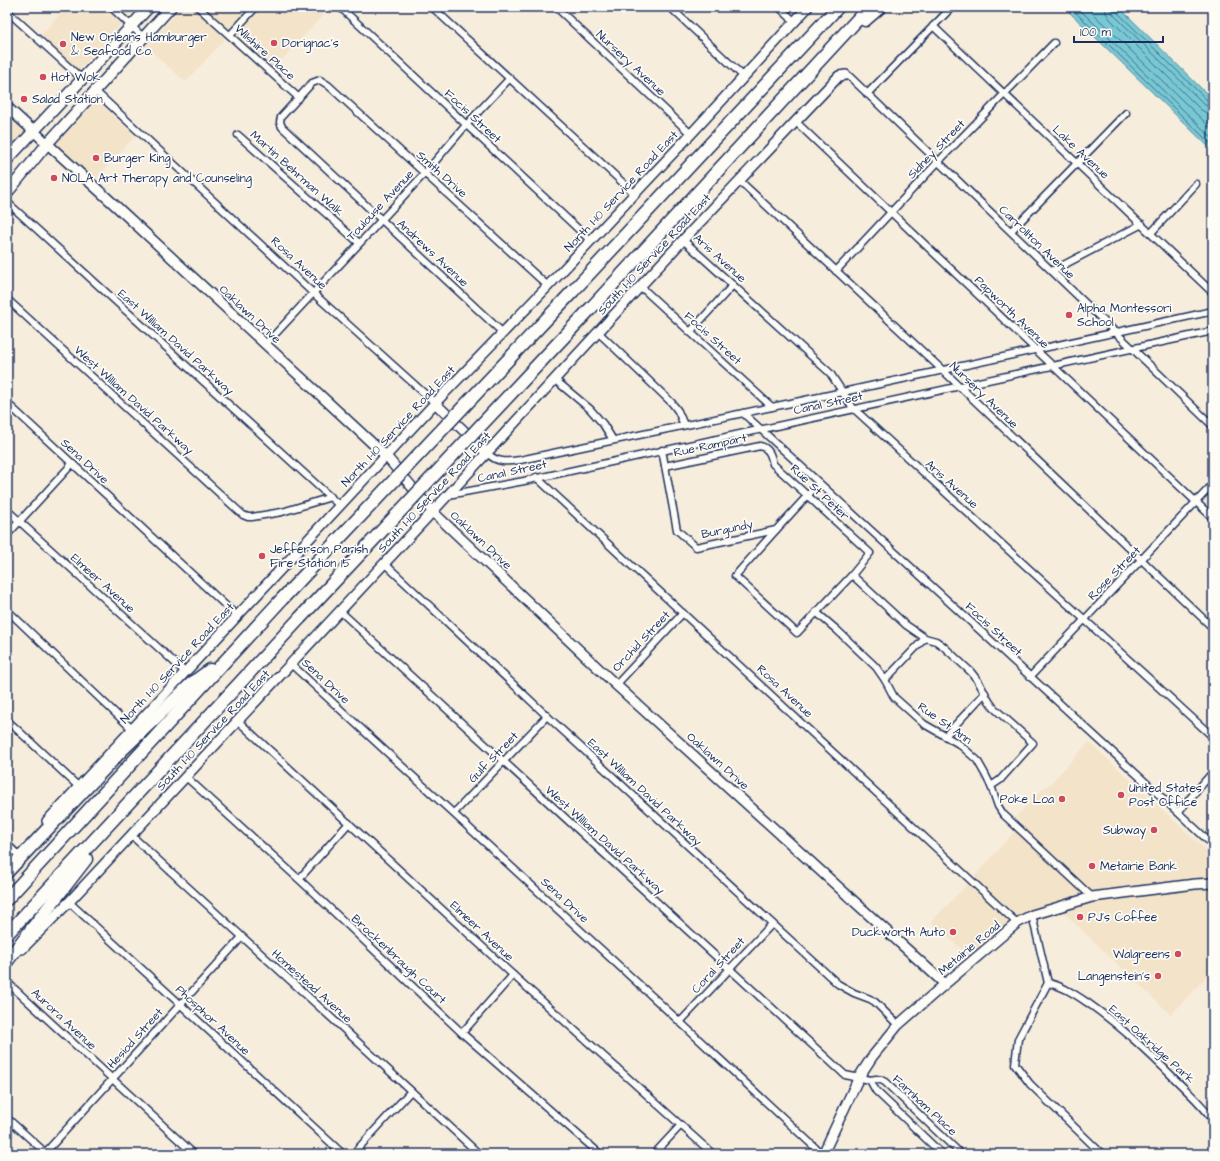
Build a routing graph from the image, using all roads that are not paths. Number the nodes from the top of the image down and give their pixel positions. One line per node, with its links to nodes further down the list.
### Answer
1 (111, 7): 18 (street)
2 (149, 7): 18 (main road)
3 (171, 7): 21 (main road)
4 (198, 7): 20 (street, Wilshire Place)
5 (256, 7): 20 (street)
6 (340, 7): 35 (street, Focis Street)
7 (432, 7): 26 (street)
8 (556, 7): 37 (street, Nursery Avenue)
9 (670, 7): 25 (street)
10 (779, 7): 17 (street)
11 (808, 7): 17 (street, North I-10 Service Road East)
12 (838, 7): 119 (highway, bridge)
13 (869, 7): 23 (highway)
14 (880, 7): 23 (highway)
15 (952, 7): 19 (street)
16 (7, 11): 27 (street)
17 (795, 22): 25 (street, North I-10 Service Road East)
18 (132, 26): 21 (street); 27 (main road)
19 (933, 26): 29 (street); 30 (street, Lake Avenue)
20 (230, 35): 31 (street, Wilshire Place)
21 (143, 37): 28 (main road)
22 (1054, 43): 30 (street, Sidney Street)
23 (836, 44): 135 (highway, bridge)
24 (846, 75): 29 (street, Carrollton Avenue); 34 (street, South I-10 Service Road East)
25 (744, 77): 37 (street, North I-10 Service Road East)
26 (510, 78): 35 (street, Toulouse Avenue); 47 (street)
27 (82, 79): 36 (main road)
28 (94, 90): 39 (main road); 62 (street, Rosa Avenue)
29 (867, 94): 41 (street, Carrollton Avenue)
30 (1004, 94): 41 (street, Sidney Street); 42 (street, Lake Avenue)
31 (299, 98): 43 (street, Smith Drive); 50 (street, Andrews Avenue)
32 (7, 107): 36 (street, Oaklawn Drive)
33 (1126, 113): 42 (street)
34 (795, 121): 44 (street, South I-10 Service Road East); 49 (street, Papworth Avenue)
35 (467, 124): 43 (street, Toulouse Avenue); 55 (street, Focis Street)
36 (33, 132): 39 (street, Oaklawn Drive); 40 (main road)
37 (691, 134): 47 (street, North I-10 Service Road East)
38 (238, 135): 56 (street, Martin Behrman Walk)
39 (47, 144): 46 (main road); 71 (street, Oaklawn Drive)
40 (7, 160)
41 (938, 162): 49 (street, Sidney Street); 52 (street, Carrollton Avenue)
42 (1077, 163): 51 (street, Lake Avenue); 52 (street)
43 (425, 173): 50 (street, Toulouse Avenue); 60 (street, Smith Drive)
44 (739, 180): 54 (street, South I-10 Service Road East); 58 (street, Nursery Avenue)
45 (1196, 184): 53 (street)
46 (7, 193)
47 (635, 194): 55 (street, North I-10 Service Road East)
48 (7, 202): 99 (street, East William David Parkway)
49 (891, 212): 58 (street, Sidney Street); 73 (street, Papworth Avenue)
50 (381, 220): 56 (street, Toulouse Avenue); 69 (street, Andrews Avenue)
51 (1142, 224): 53 (street, Lake Avenue); 57 (street)
52 (1010, 231): 57 (street, Carrollton Avenue)
53 (1151, 233): 63 (street, Lake Avenue)
54 (683, 240): 59 (street, Aris Avenue); 61 (street, South I-10 Service Road East)
55 (591, 241): 60 (street, North I-10 Service Road East)
56 (359, 243): 62 (street, Toulouse Avenue)
57 (1052, 271): 70 (street, Carrollton Avenue)
58 (836, 272): 75 (street, Nursery Avenue)
59 (733, 285): 68 (street); 78 (street, Aris Avenue)
60 (548, 286): 69 (street, North I-10 Service Road East)
61 (640, 286): 67 (street, South I-10 Service Road East); 68 (street, Focis Street)
62 (313, 293): 71 (street, Toulouse Avenue); 80 (street, Rosa Avenue)
63 (1213, 293)
64 (7, 299): 99 (street, West William David Parkway)
65 (1213, 311): 70 (street, Canal Street)
66 (1213, 330): 72 (street, Canal Street)
67 (598, 332): 76 (street, South I-10 Service Road East); 84 (street)
68 (690, 332): 81 (street, Focis Street)
69 (503, 333): 80 (street, North I-10 Service Road East)
70 (1116, 333): 72 (street, Carrollton Avenue); 73 (street, Canal Street)
71 (265, 345): 91 (street, Oaklawn Drive)
72 (1132, 348): 74 (street, Canal Street); 85 (street, Carrollton Avenue)
73 (1037, 350): 74 (street, Papworth Avenue); 75 (street, Canal Street)
74 (1053, 365): 77 (street, Canal Street); 100 (street, Papworth Avenue)
75 (942, 370): 77 (street, Nursery Avenue); 78 (street, Canal Street)
76 (554, 379): 87 (street); 90 (street, South I-10 Service Road East)
77 (958, 386): 82 (street, Canal Street); 108 (street, Nursery Avenue)
78 (842, 392): 81 (street, Canal Street); 82 (street, Aris Avenue)
79 (7, 403): 92 (street, Sena Drive)
80 (435, 403): 90 (street, Rosa Avenue); 91 (street, North I-10 Service Road East)
81 (772, 407): 83 (street, Canal Street)
82 (853, 408): 86 (street, Canal Street); 116 (street, Aris Avenue)
83 (743, 413): 84 (street, Canal Street); 86 (street, Focis Street)
84 (684, 425): 87 (street, Canal Street)
85 (1213, 426)
86 (760, 429): 89 (street, Canal Street); 95 (street, Focis Street)
87 (613, 440): 90 (street, Canal Street)
88 (760, 446): 93 (street, Rue Rampart); 98 (street, Rue St Peter)
89 (662, 450): 93 (street); 94 (street, Canal Street)
90 (487, 453): 97 (street, South I-10 Service Road East)
91 (386, 456): 101 (street, North I-10 Service Road East); 103 (street, Oaklawn Drive)
92 (72, 464): 105 (street); 115 (street, Sena Drive)
93 (665, 466): 106 (street, Burgundy)
94 (536, 478): 97 (street, Canal Street); 114 (street, Rosa Avenue)
95 (819, 482): 98 (street, Burgundy); 122 (street, Focis Street)
96 (1213, 484): 100 (street, Rose Street)
97 (448, 495): 103 (street, South I-10 Service Road East)
98 (808, 495): 106 (street, Burgundy); 110 (street, Rue St Peter)
99 (331, 497): 101 (street)
100 (1196, 502): 104 (street, Papworth Avenue); 108 (street, Rose Street)
101 (340, 506): 115 (street, North I-10 Service Road East)
102 (7, 510): 105 (street, Elmeer Avenue)
103 (433, 512): 109 (street, South I-10 Service Road East); 124 (street, Oaklawn Drive)
104 (1213, 518)
105 (19, 521): 107 (street); 121 (street, Elmeer Avenue)
106 (776, 530): 113 (street, Burgundy)
107 (7, 535)
108 (1141, 560): 116 (street, Rose Street); 117 (street, Nursery Avenue)
109 (384, 563): 112 (street, South I-10 Service Road East); 126 (street, East William David Parkway)
110 (852, 575): 113 (street); 118 (street)
111 (7, 610): 129 (street)
112 (340, 611): 120 (street, South I-10 Service Road East); 132 (street, West William David Parkway)
113 (816, 612): 123 (street, Rue St Ann)
114 (682, 613): 124 (street, Orchid Street); 153 (street, Rosa Avenue)
115 (237, 616): 121 (street, North I-10 Service Road East)
116 (1084, 620): 122 (street, Rose Street); 131 (street, Aris Avenue)
117 (1213, 628)
118 (925, 638): 123 (street); 125 (street)
119 (228, 658): 146 (highway); 150 (highway)
120 (291, 664): 128 (street, South I-10 Service Road East); 139 (street, Sena Drive)
121 (185, 672): 129 (street, North I-10 Service Road East)
122 (1030, 677): 138 (street, Focis Street)
123 (885, 680): 130 (street, Rue St Ann)
124 (616, 685): 162 (street, Oaklawn Drive)
125 (985, 693): 130 (street); 136 (street)
126 (547, 716): 132 (street, Gulf Street); 154 (street, East William David Parkway)
127 (7, 720): 137 (street)
128 (238, 721): 134 (street, South I-10 Service Road East); 140 (street, Elmeer Avenue)
129 (132, 729): 137 (street, North I-10 Service Road East)
130 (945, 736): 136 (street, Rue St Ann)
131 (1213, 737)
132 (503, 762): 139 (street, Gulf Street); 158 (street, West William David Parkway)
133 (1213, 772): 138 (street)
134 (186, 776): 141 (street, South I-10 Service Road East); 147 (street, Brockenbraugh Court)
135 (144, 786): 155 (highway); 157 (highway)
136 (991, 786): 149 (street, Rue St Ann)
137 (79, 787): 144 (street, North I-10 Service Road East)
138 (1178, 812): 143 (street, Focis Street)
139 (454, 813): 164 (street, Sena Drive)
140 (350, 823): 147 (street); 159 (street, Elmeer Avenue)
141 (132, 835): 151 (street, South I-10 Service Road East); 156 (street, Homestead Avenue)
142 (7, 844): 144 (street)
143 (1213, 845)
144 (17, 854): 145 (street, North I-10 Service Road East)
145 (7, 864)
146 (7, 872)
147 (298, 879): 166 (street, Brockenbraugh Court)
148 (1213, 883): 149 (street, Metairie Road)
149 (1092, 897): 152 (street, Metairie Road)
150 (7, 899)
151 (69, 902): 157 (street, South I-10 Service Road East); 163 (street, Phosphor Avenue)
152 (1032, 915): 153 (street, Metairie Road); 161 (street)
153 (1017, 923): 162 (street, Metairie Road)
154 (772, 924): 158 (street, Coral Street); 165 (street, East William David Parkway)
155 (7, 934)
156 (242, 937): 163 (street, Hesiod Street); 170 (street, Homestead Avenue)
157 (7, 962)
158 (730, 969): 164 (street, Coral Street); 167 (street, West William David Parkway)
159 (513, 975): 166 (street); 173 (street, Elmeer Avenue)
160 (7, 982): 168 (street, Aurora Avenue)
161 (1048, 983): 172 (street, East Oakridge Park); 185 (street)
162 (945, 984): 165 (street, Metairie Road)
163 (180, 1005): 168 (street, Hesiod Street); 176 (street, Phosphor Avenue)
164 (680, 1022): 182 (street, Sena Drive)
165 (898, 1025): 167 (street, Metairie Road)
166 (462, 1033): 179 (street, Brockenbraugh Court)
167 (859, 1077): 169 (street, Farnham Place); 182 (street, Metairie Road)
168 (112, 1079): 174 (street, Hesiod Street); 175 (street, Aurora Avenue)
169 (870, 1080): 183 (street, Farnham Place); 184 (street, Farnham Place)
170 (412, 1091): 177 (street); 178 (street, Homestead Avenue)
171 (7, 1118): 174 (street)
172 (1213, 1120)
173 (681, 1125): 180 (street); 181 (street, Elmeer Avenue)
174 (45, 1154)
175 (194, 1154)
176 (343, 1154)
177 (353, 1154)
178 (478, 1154)
179 (600, 1154)
180 (654, 1154)
181 (713, 1154)
182 (823, 1154)
183 (942, 1154)
184 (961, 1154)
185 (1102, 1154)

